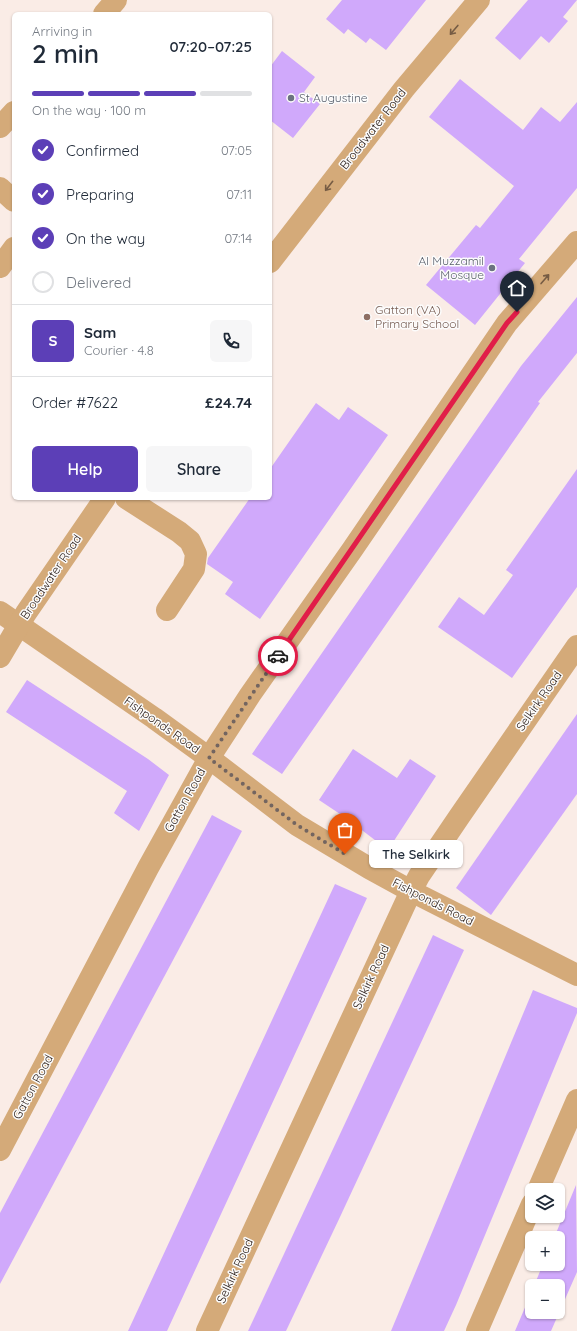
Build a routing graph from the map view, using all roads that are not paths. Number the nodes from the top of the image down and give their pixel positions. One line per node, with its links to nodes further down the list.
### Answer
1 (116, 0): 3 (street)
2 (479, 0): 10 (street, Broadwater Road, one-way to 10)
3 (106, 12)
4 (12, 114): 5 (street)
5 (0, 127)
6 (0, 188): 7 (street)
7 (12, 199)
8 (577, 242): 19 (street, Gatton Road, one-way to 8)
9 (12, 251): 11 (street)
10 (272, 259)
11 (0, 267)
12 (104, 500): 16 (street, Broadwater Road)
13 (129, 500): 14 (street)
14 (167, 610)
15 (0, 612): 16 (street, Fishponds Road)
16 (19, 625): 18 (street, Broadwater Road); 19 (street, Fishponds Road)
17 (577, 646): 20 (street, Selkirk Road)
18 (0, 658)
19 (209, 758): 20 (street, Fishponds Road); 23 (street, Gatton Road)
20 (411, 891): 21 (street, Fishponds Road); 26 (street, Selkirk Road)
21 (577, 975)
22 (577, 1100): 24 (street)
23 (0, 1150)
24 (541, 1183)
25 (525, 1220): 27 (street)
26 (207, 1331)
27 (477, 1331)

